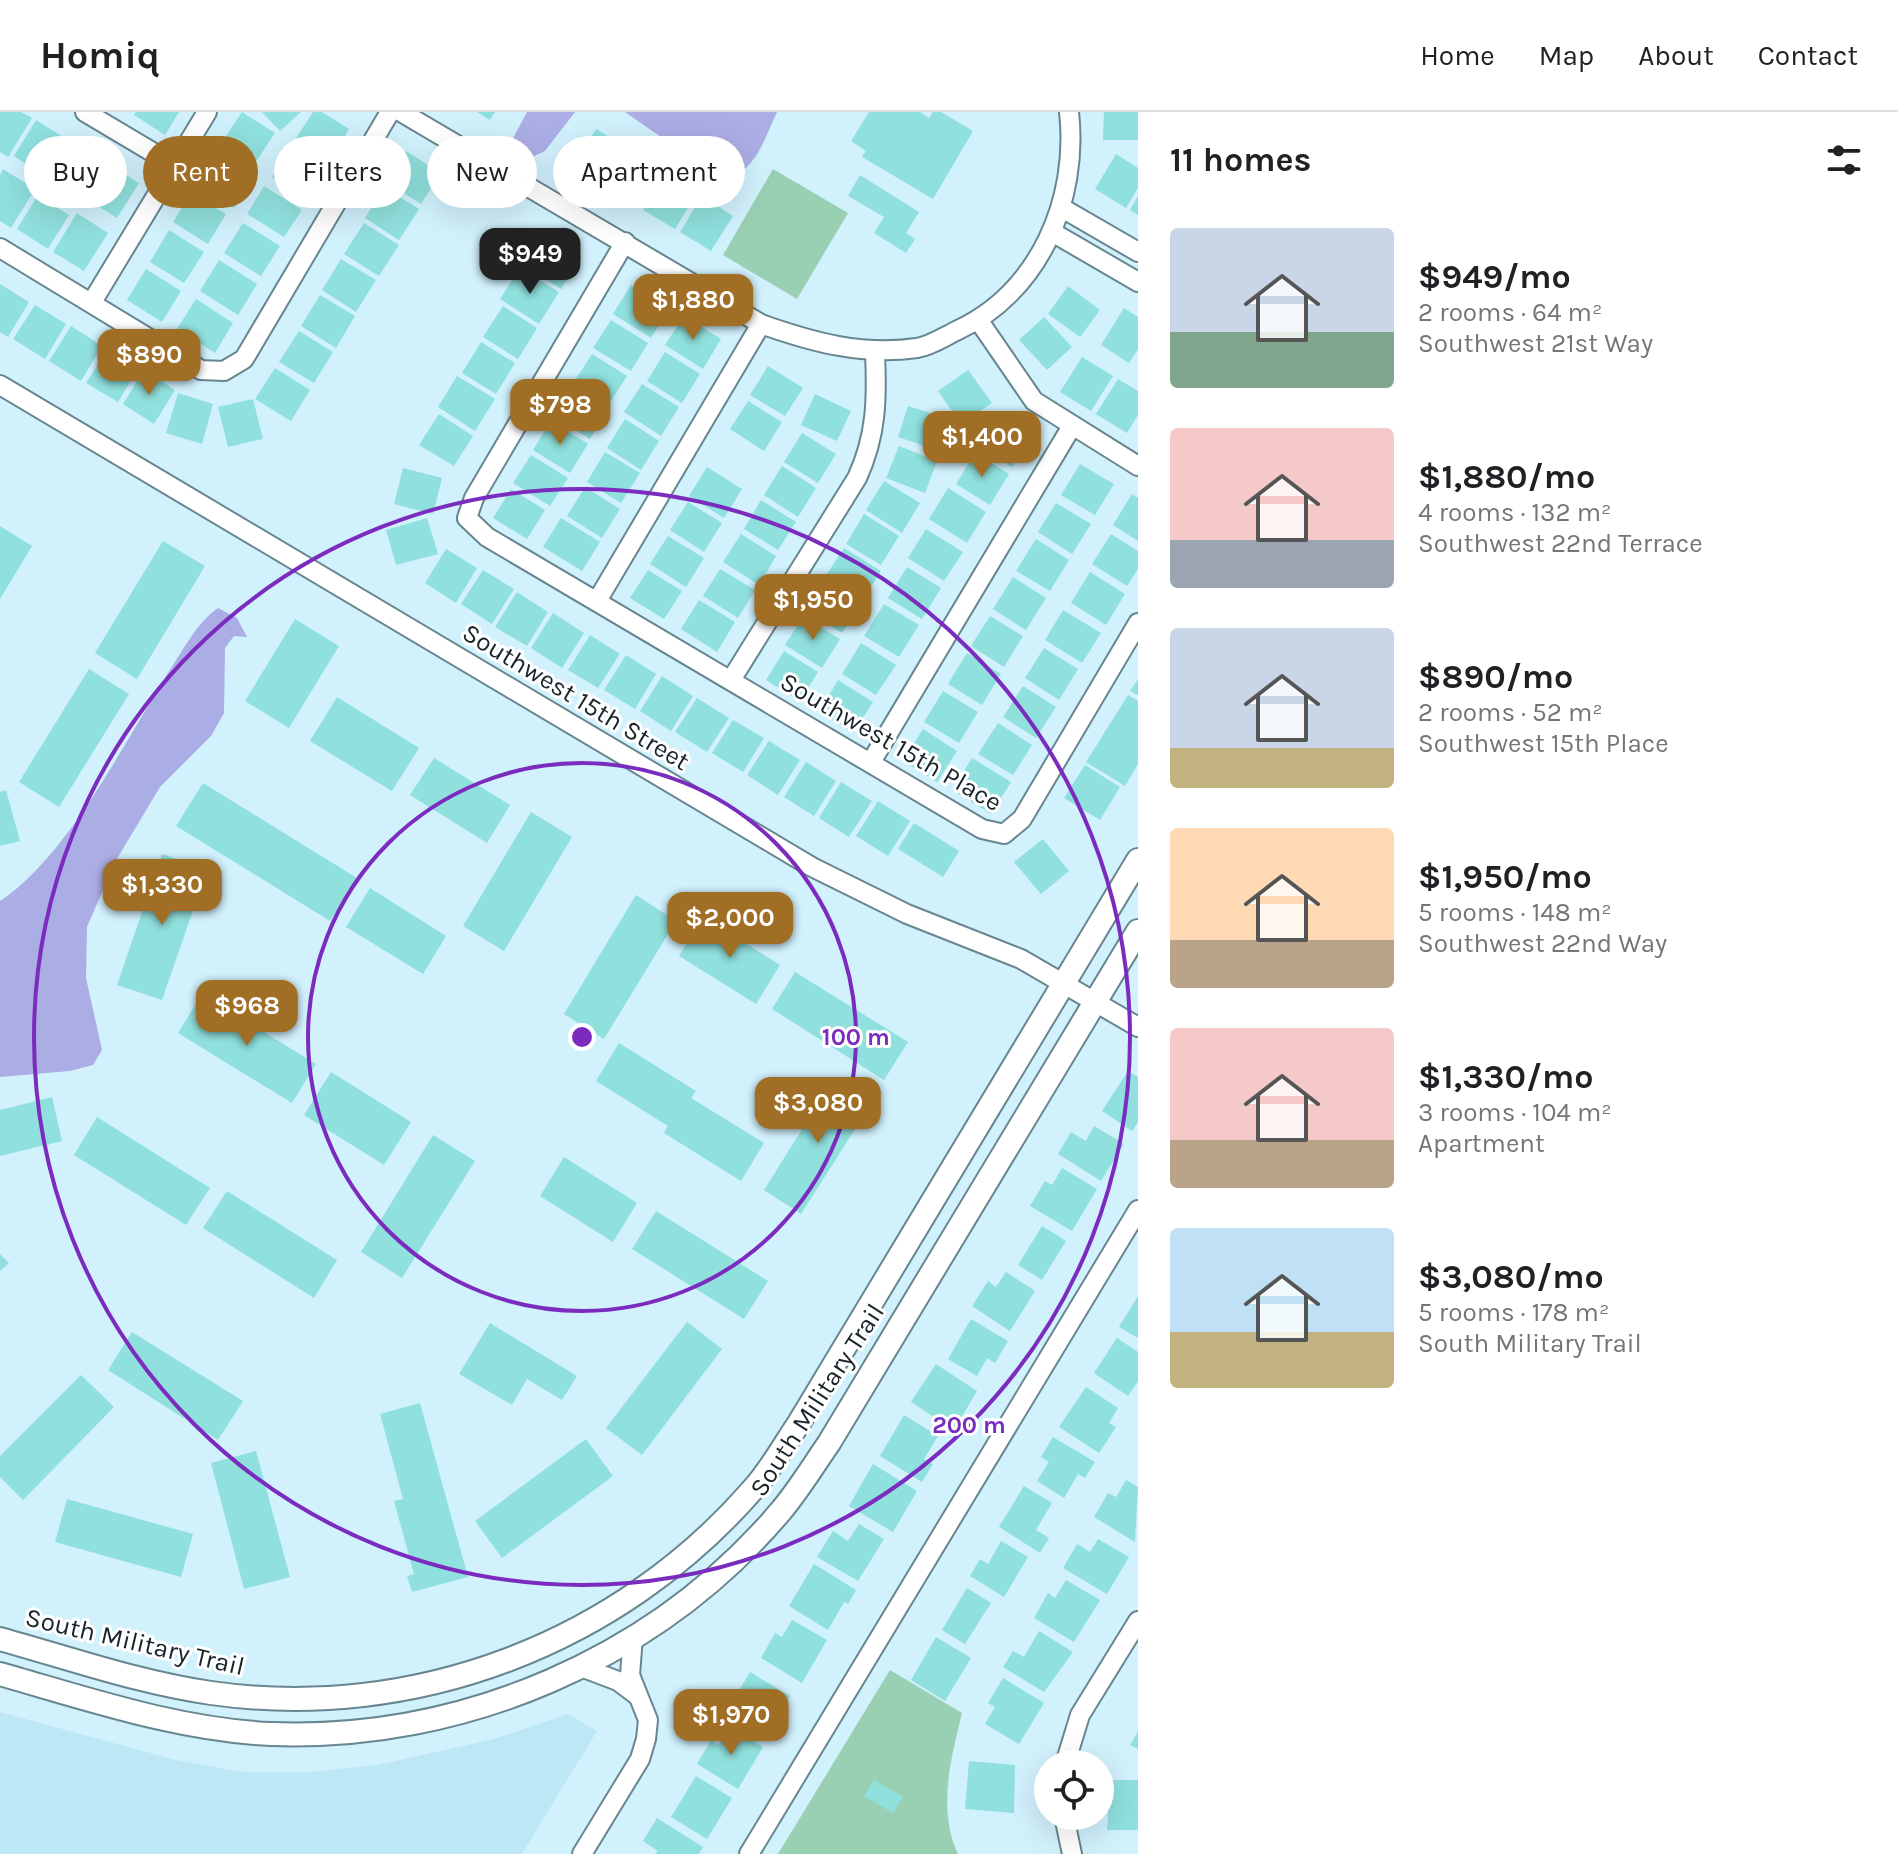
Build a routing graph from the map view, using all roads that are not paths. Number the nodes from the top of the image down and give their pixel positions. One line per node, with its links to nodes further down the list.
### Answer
1 (85, 112): 7 (street)
2 (207, 112): 6 (street)
3 (390, 112): 15 (street)
4 (401, 112): 11 (street)
5 (1069, 112): 9 (street)
6 (192, 136)
7 (143, 147)
8 (148, 208): 15 (street)
9 (1062, 208): 10 (street); 13 (street)
10 (1052, 232): 14 (street); 16 (street)
11 (625, 242): 17 (street); 22 (street, Southwest 15th Place)
12 (0, 248): 15 (street)
13 (1138, 252)
14 (1138, 282)
15 (92, 302)
16 (979, 321): 18 (street); 20 (street)
17 (761, 324): 18 (street); 22 (street)
18 (875, 352): 24 (street)
19 (0, 385): 28 (street, Southwest 15th Street)
20 (1072, 426): 21 (street); 25 (street)
21 (1138, 466)
22 (597, 601): 24 (street, Southwest 15th Place)
23 (1138, 623): 25 (street, Southwest 15th Place)
24 (731, 680): 25 (street, Southwest 15th Place)
25 (871, 762)
26 (1138, 860): 28 (street, South Military Trail)
27 (1138, 931): 29 (street, South Military Trail)
28 (1064, 983): 29 (street, Southwest 15th Street); 34 (street, South Military Trail)
29 (1095, 1002): 30 (street, Southwest 15th Street); 33 (street, South Military Trail)
30 (1138, 1027)
31 (1138, 1210): 41 (street)
32 (1138, 1621): 38 (street)
33 (633, 1636): 35 (street, South Military Trail); 37 (street)
34 (0, 1639)
35 (581, 1667): 36 (street, South Military Trail); 37 (street)
36 (0, 1674)
37 (638, 1696): 40 (street)
38 (1069, 1750)
39 (1067, 1830): 42 (street)
40 (582, 1854)
41 (749, 1854)
42 (1072, 1854)

